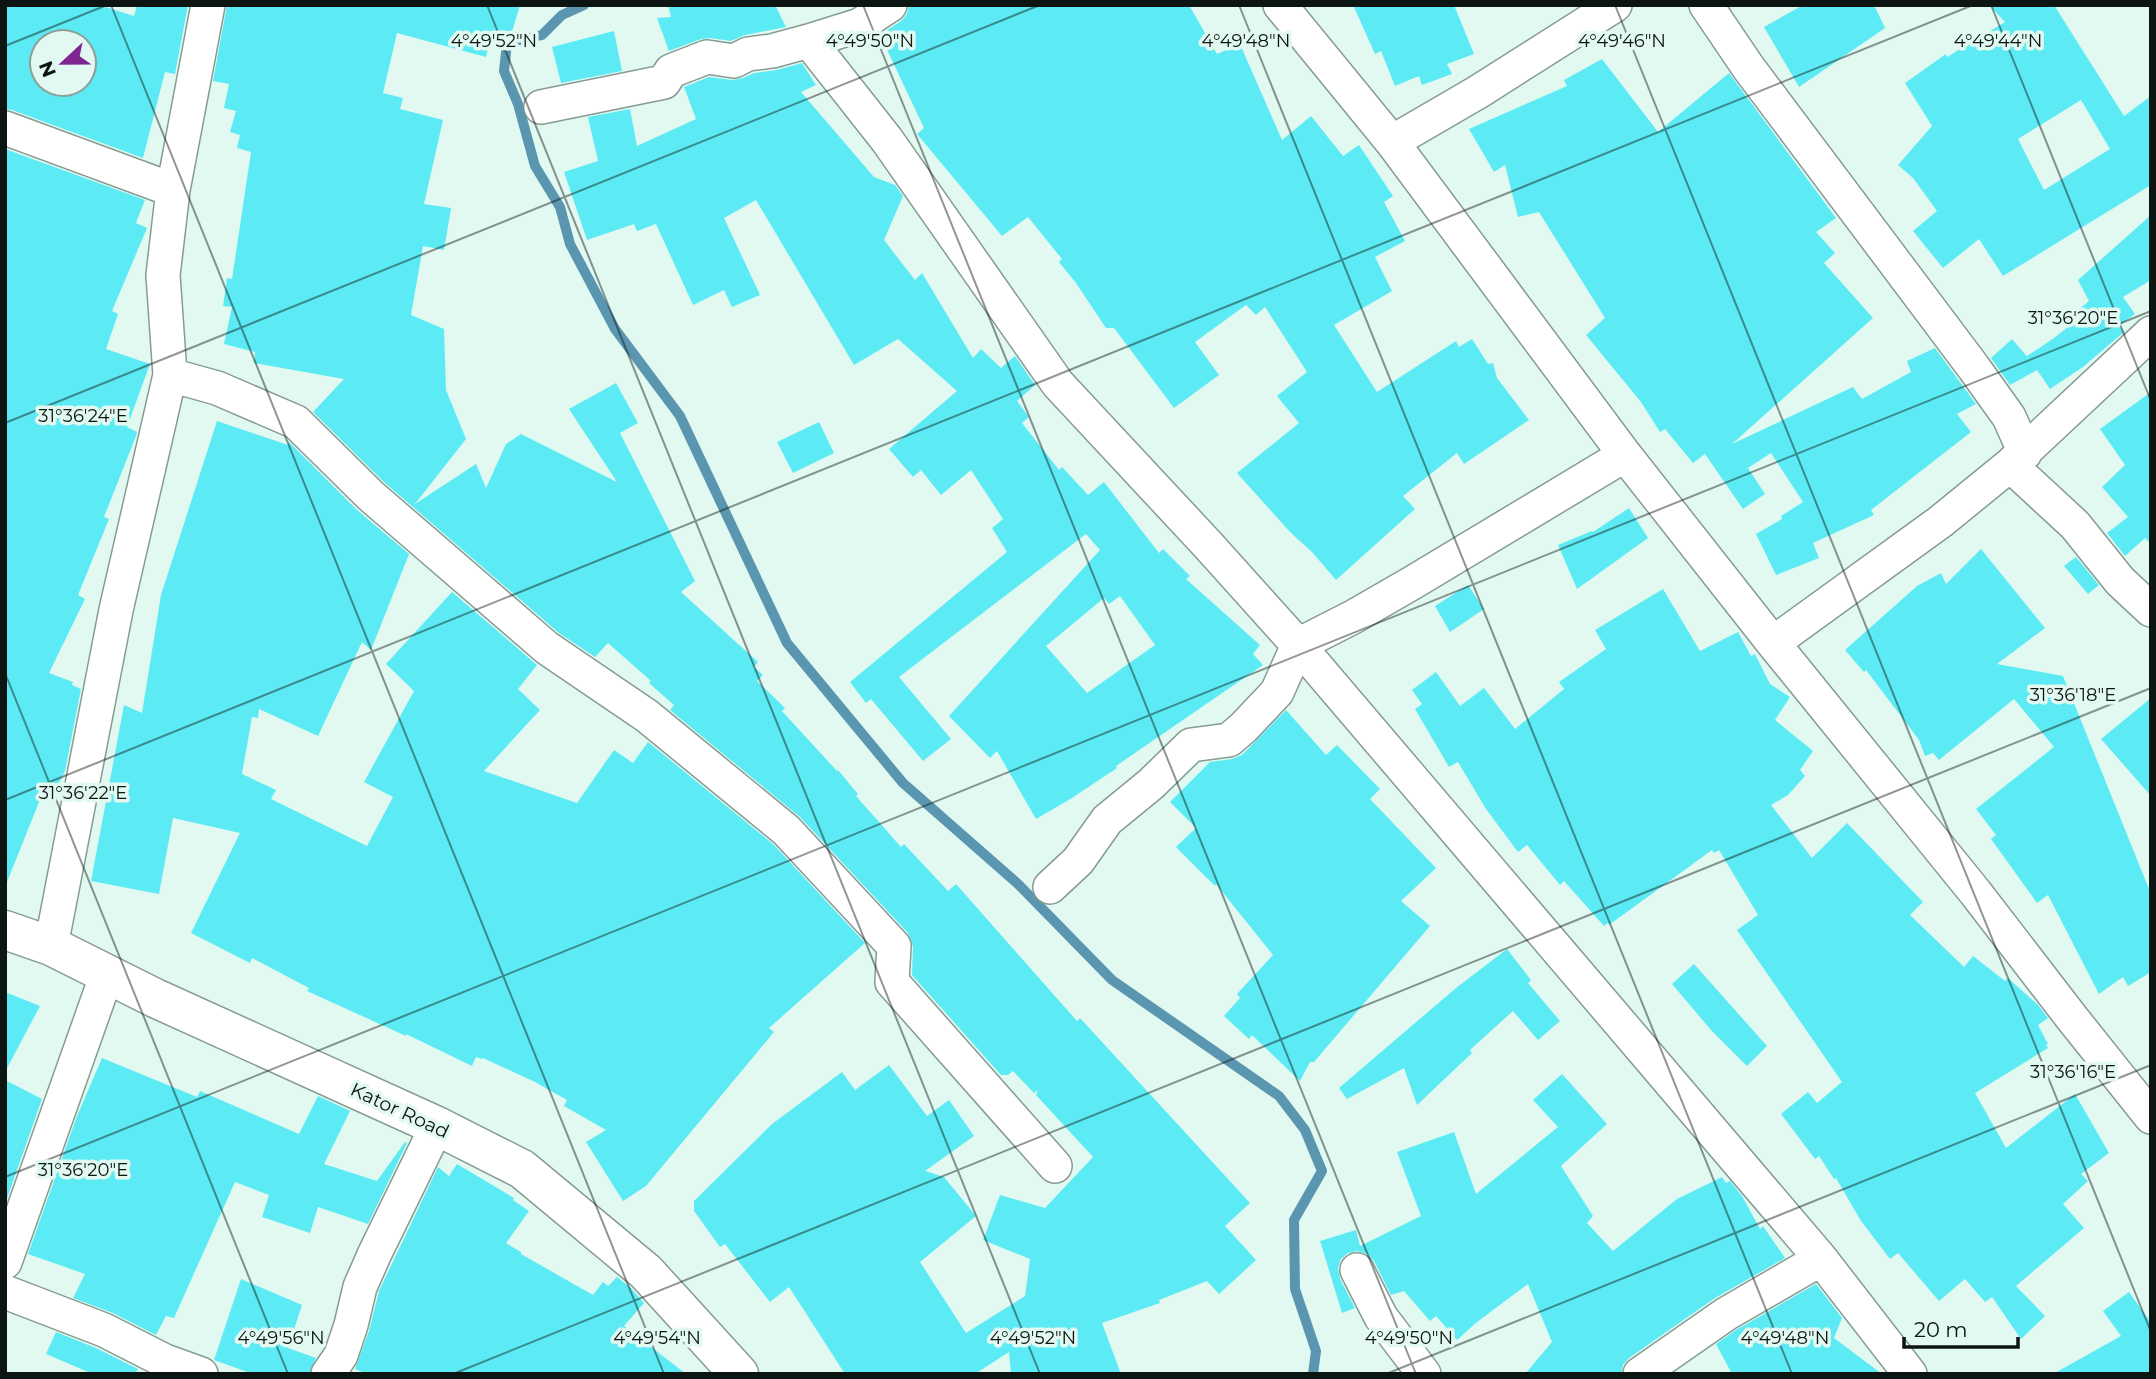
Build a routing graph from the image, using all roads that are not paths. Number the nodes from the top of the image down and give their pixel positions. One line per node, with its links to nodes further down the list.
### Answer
1 (208, 5): 10 (street)
2 (890, 5): 6 (street)
3 (1280, 5): 9 (street)
4 (1615, 5): 9 (street)
5 (1706, 5): 14 (street)
6 (809, 41): 7 (street); 17 (street)
7 (541, 107)
8 (5, 128): 10 (street)
9 (1392, 142): 13 (street)
10 (173, 190): 12 (street)
11 (2151, 333): 14 (street)
12 (170, 375): 20 (street); 24 (street)
13 (1625, 455): 16 (street); 17 (street)
14 (2018, 459): 15 (street); 16 (street)
15 (2151, 610)
16 (1773, 643): 22 (street)
17 (1298, 645): 18 (street); 25 (street)
18 (1050, 887)
19 (5, 930): 20 (main road, Kator Road)
20 (51, 946): 21 (main road, Kator Road)
21 (107, 974): 23 (main road, Kator Road); 26 (street)
22 (2151, 1117)
23 (437, 1126): 30 (street); 31 (main road, Kator Road)
24 (1055, 1166)
25 (1821, 1259): 33 (street); 34 (street)
26 (5, 1262)
27 (1357, 1270): 32 (street)
28 (5, 1292): 29 (street)
29 (201, 1374)
30 (328, 1374)
31 (739, 1374)
32 (1424, 1374)
33 (1640, 1374)
34 (1910, 1374)

